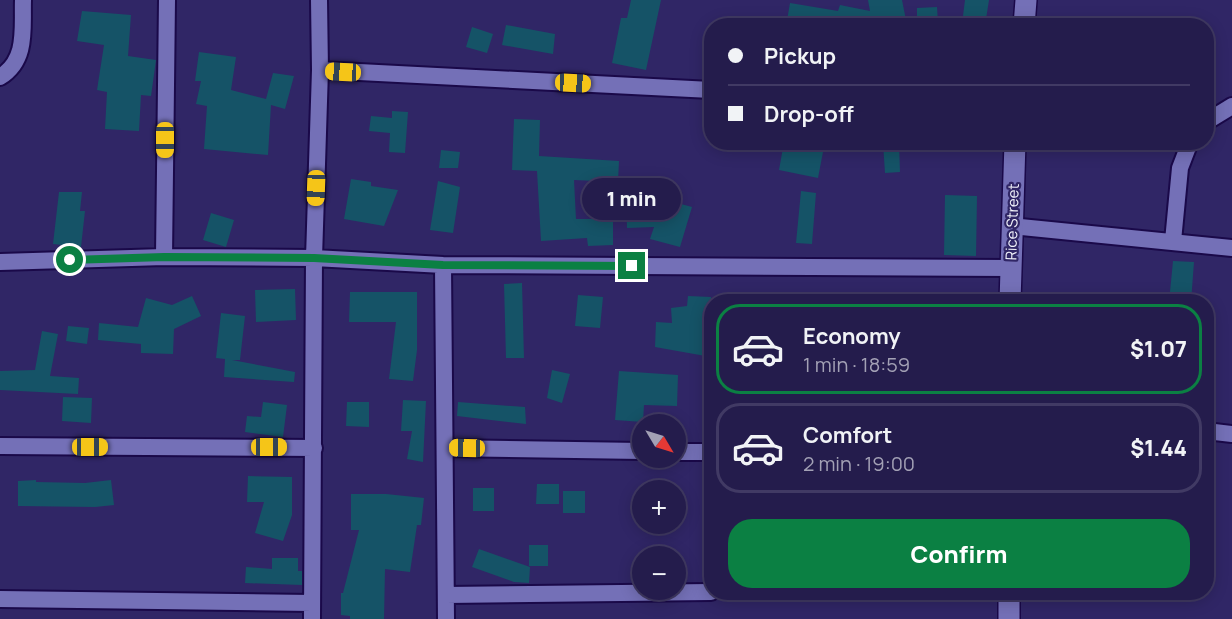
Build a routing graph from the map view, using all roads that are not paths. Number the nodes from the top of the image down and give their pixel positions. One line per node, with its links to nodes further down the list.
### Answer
1 (23, 0): 7 (street)
2 (166, 0): 16 (street)
3 (319, 0): 6 (street)
4 (1026, 0): 5 (street)
5 (1025, 18)
6 (320, 70): 8 (street); 17 (street)
7 (0, 77)
8 (704, 90)
9 (1232, 106): 10 (street)
10 (1214, 117)
11 (1015, 150): 13 (street, Rice Street)
12 (1187, 150): 14 (street)
13 (1011, 226): 14 (street); 20 (street, Rice Street)
14 (1173, 241): 15 (street)
15 (1232, 248)
16 (164, 257): 17 (street); 18 (street)
17 (314, 258): 19 (street); 25 (street)
18 (0, 262)
19 (443, 265): 20 (street); 26 (street)
20 (1010, 268): 21 (street, Rice Street)
21 (1010, 294)
22 (1214, 432): 23 (street)
23 (1232, 434)
24 (0, 446): 25 (street)
25 (314, 448): 34 (street)
26 (445, 448): 27 (street); 31 (street)
27 (632, 451)
28 (686, 452): 29 (street)
29 (704, 452)
30 (704, 592): 31 (street)
31 (446, 596): 35 (street)
32 (0, 599): 34 (street)
33 (1009, 600): 36 (street)
34 (312, 611)
35 (446, 619)
36 (1009, 619)

